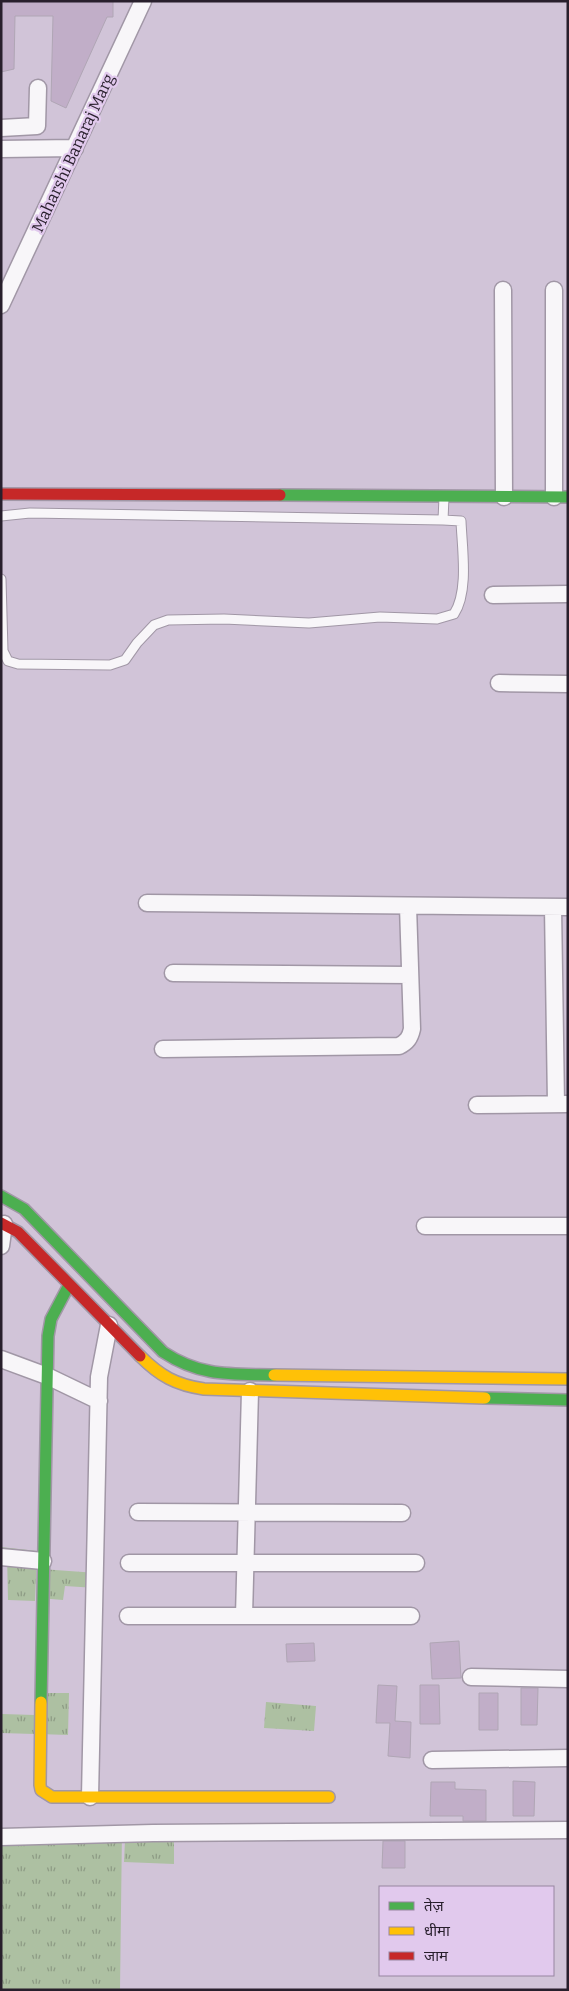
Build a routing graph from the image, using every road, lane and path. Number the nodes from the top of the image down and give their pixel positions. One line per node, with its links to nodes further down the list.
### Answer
1 (143, 1): 4 (street, Maharshi Banaraj Marg)
2 (38, 88): 3 (street)
3 (1, 128)
4 (75, 148): 5 (street); 8 (street, Maharshi Banaraj Marg)
5 (1, 149)
6 (503, 290): 11 (street)
7 (554, 290): 12 (street)
8 (1, 305)
9 (1, 494): 10 (street)
10 (444, 497): 11 (street); 14 (lane)
11 (504, 497): 12 (street)
12 (561, 497)
13 (1, 516): 14 (lane)
14 (446, 520): 15 (lane)
15 (1, 578)
16 (568, 594): 17 (street)
17 (494, 595)
18 (499, 683): 19 (street)
19 (568, 684)
20 (147, 903): 21 (street)
21 (408, 906): 22 (street); 24 (street)
22 (561, 907): 26 (street)
23 (173, 973): 24 (street)
24 (410, 974): 25 (street)
25 (163, 1049)
26 (562, 1104): 27 (street)
27 (476, 1105)
28 (1, 1196): 37 (street)
29 (3, 1223): 32 (street); 33 (street)
30 (425, 1226): 31 (street)
31 (568, 1226)
32 (1, 1246)
33 (69, 1285): 34 (street); 36 (street)
34 (109, 1325): 38 (street); 40 (street)
35 (1, 1359): 36 (street)
36 (47, 1376): 40 (street); 45 (street)
37 (568, 1379)
38 (250, 1390): 39 (street); 42 (street)
39 (568, 1400)
40 (99, 1401): 56 (street)
41 (138, 1512): 42 (street)
42 (246, 1512): 43 (street); 46 (street)
43 (402, 1514)
44 (1, 1557): 45 (street)
45 (43, 1561): 56 (street)
46 (245, 1562): 47 (street); 48 (street); 50 (street)
47 (129, 1563)
48 (416, 1563)
49 (128, 1616): 50 (street)
50 (244, 1616): 51 (street)
51 (411, 1616)
52 (471, 1678): 53 (street)
53 (568, 1679)
54 (568, 1758): 55 (street)
55 (432, 1760)
56 (90, 1796): 57 (street)
57 (329, 1796)
58 (568, 1830): 59 (street)
59 (1, 1837)

